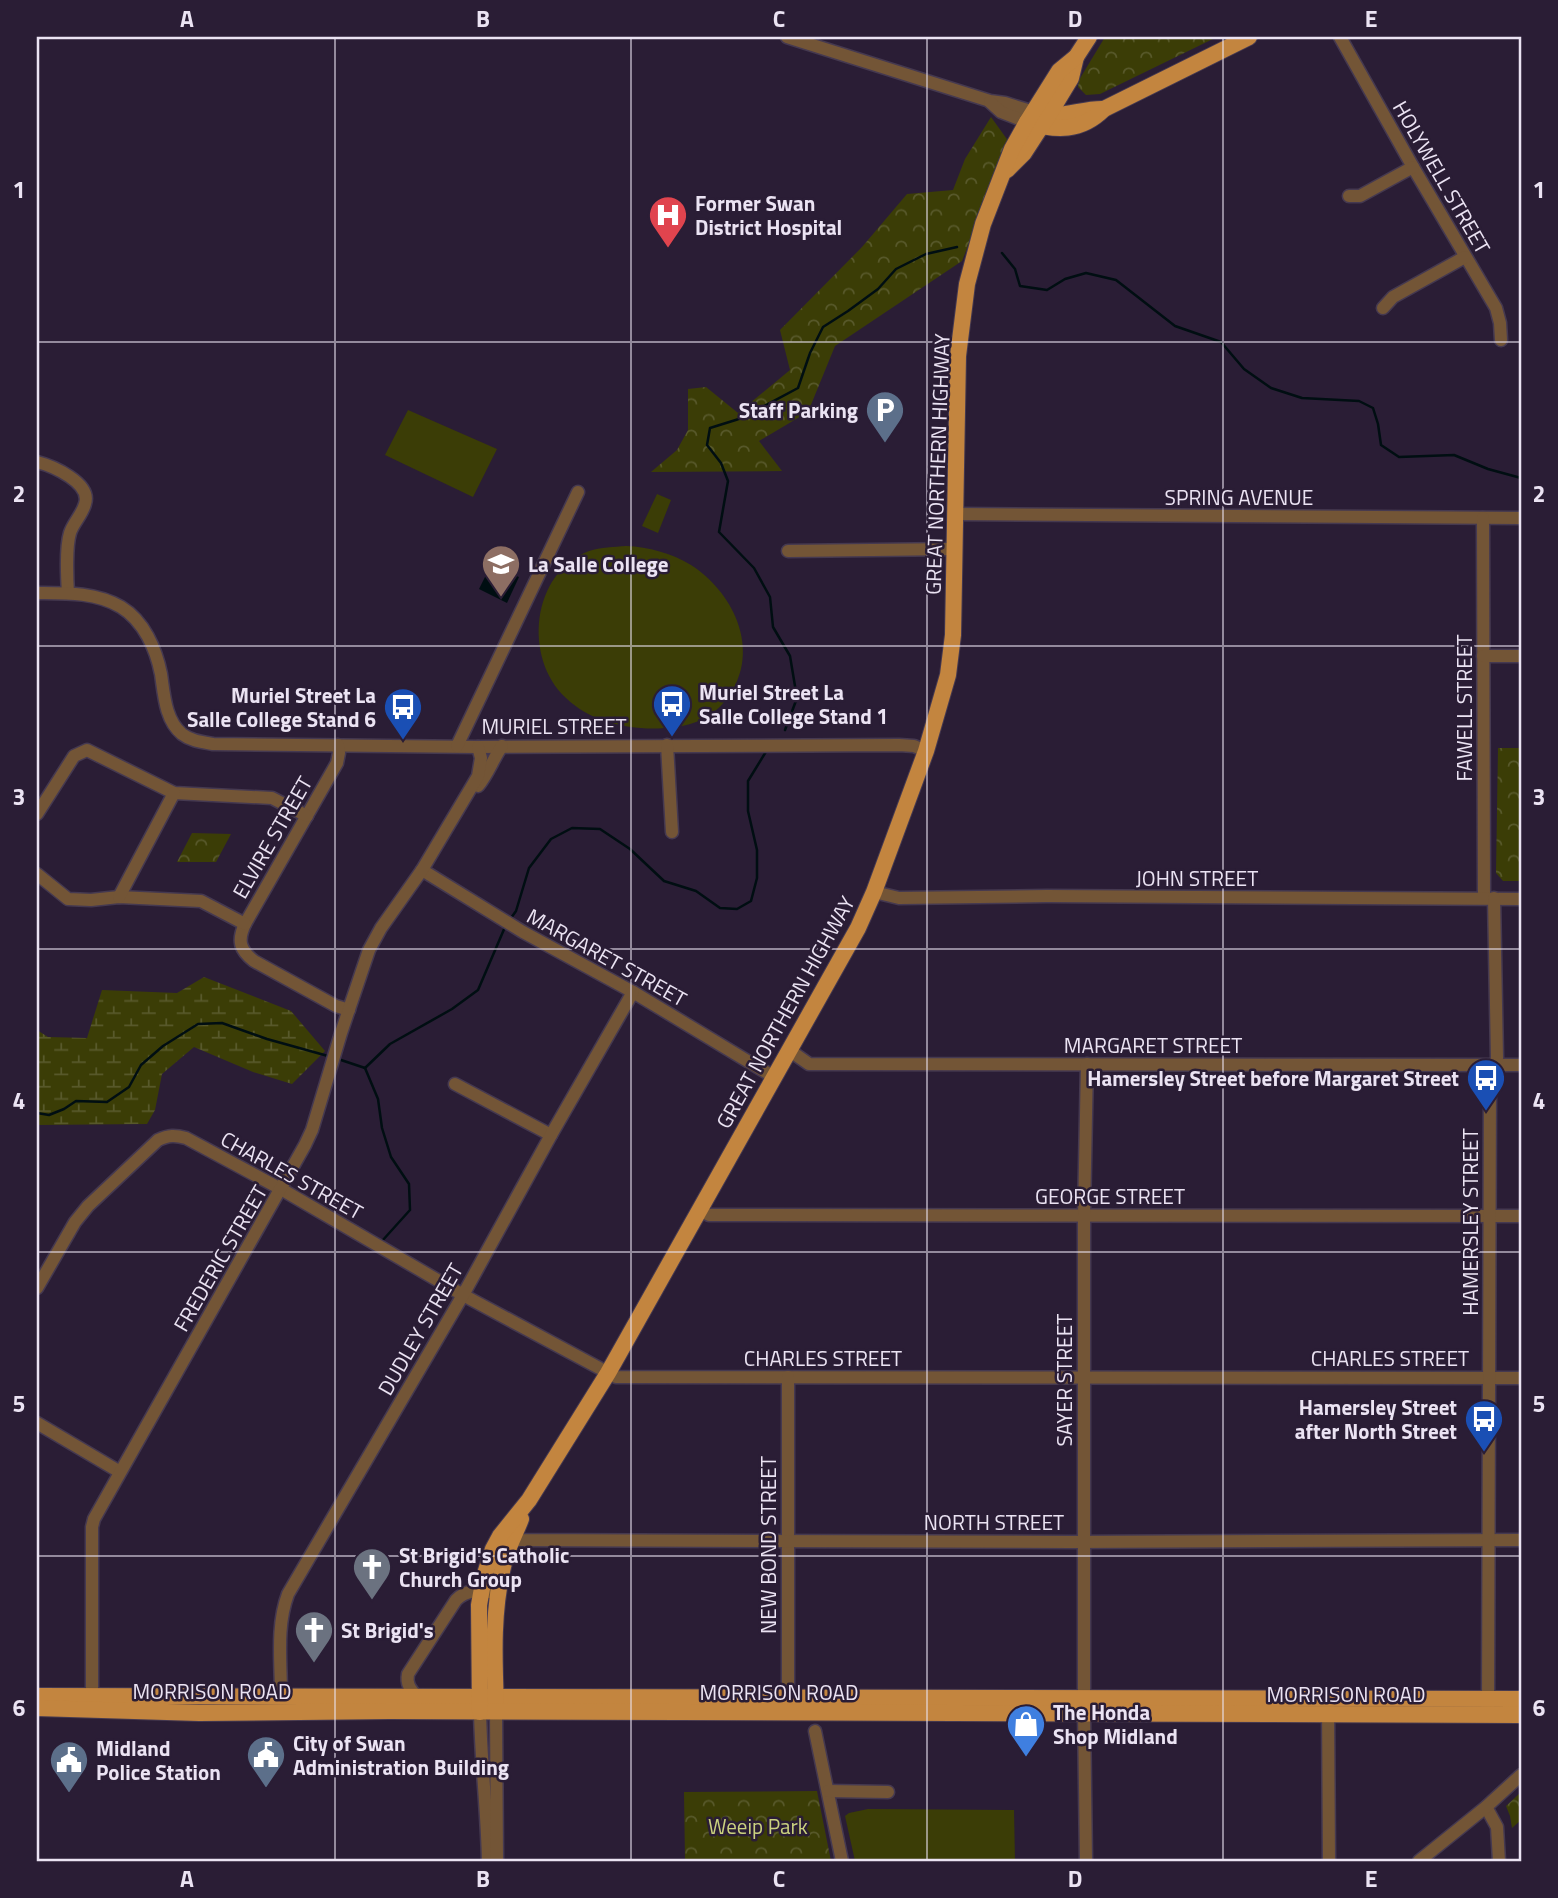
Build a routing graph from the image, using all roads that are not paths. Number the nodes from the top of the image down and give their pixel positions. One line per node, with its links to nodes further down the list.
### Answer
1 (788, 37): 9 (street)
2 (1089, 37): 5 (main road, GREAT NORTHERN HIGHWAY)
3 (1249, 37): 7 (main road)
4 (1340, 37): 10 (street, HOLYWELL STREET)
5 (1076, 57): 6 (main road, GREAT NORTHERN HIGHWAY); 9 (main road, GREAT NORTHERN HIGHWAY)
6 (1071, 78): 8 (main road); 9 (main road, GREAT NORTHERN HIGHWAY)
7 (1104, 109): 8 (main road); 9 (main road)
8 (1082, 110): 9 (main road)
9 (1037, 119): 17 (main road, GREAT NORTHERN HIGHWAY)
10 (1413, 167): 11 (street); 12 (street, HOLYWELL STREET)
11 (1349, 197)
12 (1465, 257): 13 (street); 14 (street, HOLYWELL STREET)
13 (1383, 308)
14 (1501, 340)
15 (37, 462): 23 (street)
16 (578, 492): 28 (street)
17 (956, 514): 18 (street, SPRING AVENUE); 20 (main road, GREAT NORTHERN HIGHWAY)
18 (1483, 517): 19 (street, SPRING AVENUE); 24 (street, FAWELL STREET)
19 (1521, 518)
20 (955, 549): 21 (street); 31 (main road, GREAT NORTHERN HIGHWAY)
21 (788, 551)
22 (37, 593): 23 (street)
23 (68, 593): 26 (street, MURIEL STREET)
24 (1483, 656): 25 (street); 41 (street, FAWELL STREET)
25 (1521, 656)
26 (338, 745): 28 (street, MURIEL STREET); 35 (street, ELVIRE STREET)
27 (667, 745): 29 (street, MURIEL STREET); 31 (street, MURIEL STREET); 36 (street)
28 (457, 746): 30 (street, MURIEL STREET)
29 (502, 746): 30 (street, MURIEL STREET); 33 (street, FREDERIC STREET)
30 (478, 747): 33 (street, FREDERIC STREET)
31 (926, 751): 39 (main road, GREAT NORTHERN HIGHWAY)
32 (174, 793): 34 (street); 35 (street); 40 (street)
33 (464, 802): 37 (street, FREDERIC STREET)
34 (37, 814)
35 (307, 816): 43 (street, ELVIRE STREET)
36 (672, 832)
37 (422, 870): 44 (street, MARGARET STREET); 45 (street, FREDERIC STREET)
38 (37, 874): 40 (street)
39 (874, 892): 41 (street, JOHN STREET); 46 (main road, GREAT NORTHERN HIGHWAY)
40 (119, 897): 43 (street)
41 (1489, 898): 42 (street, JOHN STREET); 48 (street, HAMERSLEY STREET)
42 (1521, 899)
43 (245, 924): 45 (street, ELVIRE STREET)
44 (633, 992): 50 (street, MARGARET STREET); 52 (street, DUDLEY STREET)
45 (349, 1010): 53 (street, FREDERIC STREET)
46 (789, 1050): 47 (street, MARGARET STREET); 50 (main road, GREAT NORTHERN HIGHWAY)
47 (1087, 1064): 48 (street, MARGARET STREET); 55 (street, SAYER STREET)
48 (1495, 1065): 49 (street, MARGARET STREET); 56 (street, HAMERSLEY STREET)
49 (1521, 1065)
50 (774, 1077): 54 (main road, GREAT NORTHERN HIGHWAY)
51 (455, 1084): 52 (street)
52 (551, 1135): 60 (street, DUDLEY STREET)
53 (281, 1189): 58 (street, CHARLES STREET); 60 (street, CHARLES STREET); 67 (street, FREDERIC STREET)
54 (699, 1210): 55 (street, GEORGE STREET); 61 (main road, GREAT NORTHERN HIGHWAY)
55 (1084, 1215): 56 (street, GEORGE STREET); 63 (street, SAYER STREET)
56 (1490, 1216): 57 (street, GEORGE STREET); 64 (street, HAMERSLEY STREET)
57 (1521, 1216)
58 (41, 1272): 59 (street)
59 (37, 1288)
60 (463, 1295): 61 (street, CHARLES STREET); 75 (street, DUDLEY STREET)
61 (608, 1373): 62 (street, CHARLES STREET); 68 (main road, GREAT NORTHERN HIGHWAY)
62 (788, 1377): 63 (street, CHARLES STREET); 71 (street, NEW BOND STREET)
63 (1084, 1377): 64 (street, CHARLES STREET); 72 (street, SAYER STREET)
64 (1489, 1377): 65 (street, CHARLES STREET); 69 (street, HAMERSLEY STREET)
65 (1521, 1377)
66 (37, 1423): 67 (street)
67 (120, 1472): 79 (street, FREDERIC STREET)
68 (506, 1538): 71 (street, NORTH STREET); 73 (main road, GREAT NORTHERN HIGHWAY); 74 (main road, GREAT NORTHERN HIGHWAY)
69 (1488, 1540): 70 (street, NORTH STREET); 72 (street, NORTH STREET); 84 (street, HAMERSLEY STREET)
70 (1521, 1540)
71 (787, 1541): 72 (street, NORTH STREET); 81 (street, NEW BOND STREET)
72 (1084, 1542): 82 (street, SAYER STREET)
73 (481, 1591): 74 (street); 77 (street); 80 (main road, GREAT NORTHERN HIGHWAY)
74 (498, 1592): 80 (main road, GREAT NORTHERN HIGHWAY)
75 (281, 1695): 77 (main road, MORRISON ROAD); 79 (main road, MORRISON ROAD)
76 (37, 1696): 79 (main road, MORRISON ROAD)
77 (417, 1696): 80 (main road, MORRISON ROAD)
78 (1521, 1699): 84 (main road, MORRISON ROAD)
79 (92, 1702): 80 (main road, MORRISON ROAD); 85 (main road, MORRISON ROAD)
80 (488, 1704): 81 (main road, MORRISON ROAD); 92 (street); 93 (street)
81 (788, 1705): 82 (main road, MORRISON ROAD); 82 (main road, MORRISON ROAD)
82 (1084, 1705): 83 (main road, MORRISON ROAD); 83 (main road, MORRISON ROAD); 95 (street, SAYER STREET)
83 (1328, 1707): 84 (main road, MORRISON ROAD); 96 (street)
84 (1488, 1707): 86 (main road, MORRISON ROAD)
85 (37, 1708)
86 (1521, 1715)
87 (816, 1731): 89 (street)
88 (1521, 1775): 91 (street)
89 (828, 1791): 90 (street); 94 (street)
90 (888, 1792)
91 (1486, 1807): 97 (street); 98 (street)
92 (488, 1861)
93 (497, 1861)
94 (842, 1861)
95 (1086, 1861)
96 (1329, 1861)
97 (1419, 1861)
98 (1499, 1861)

